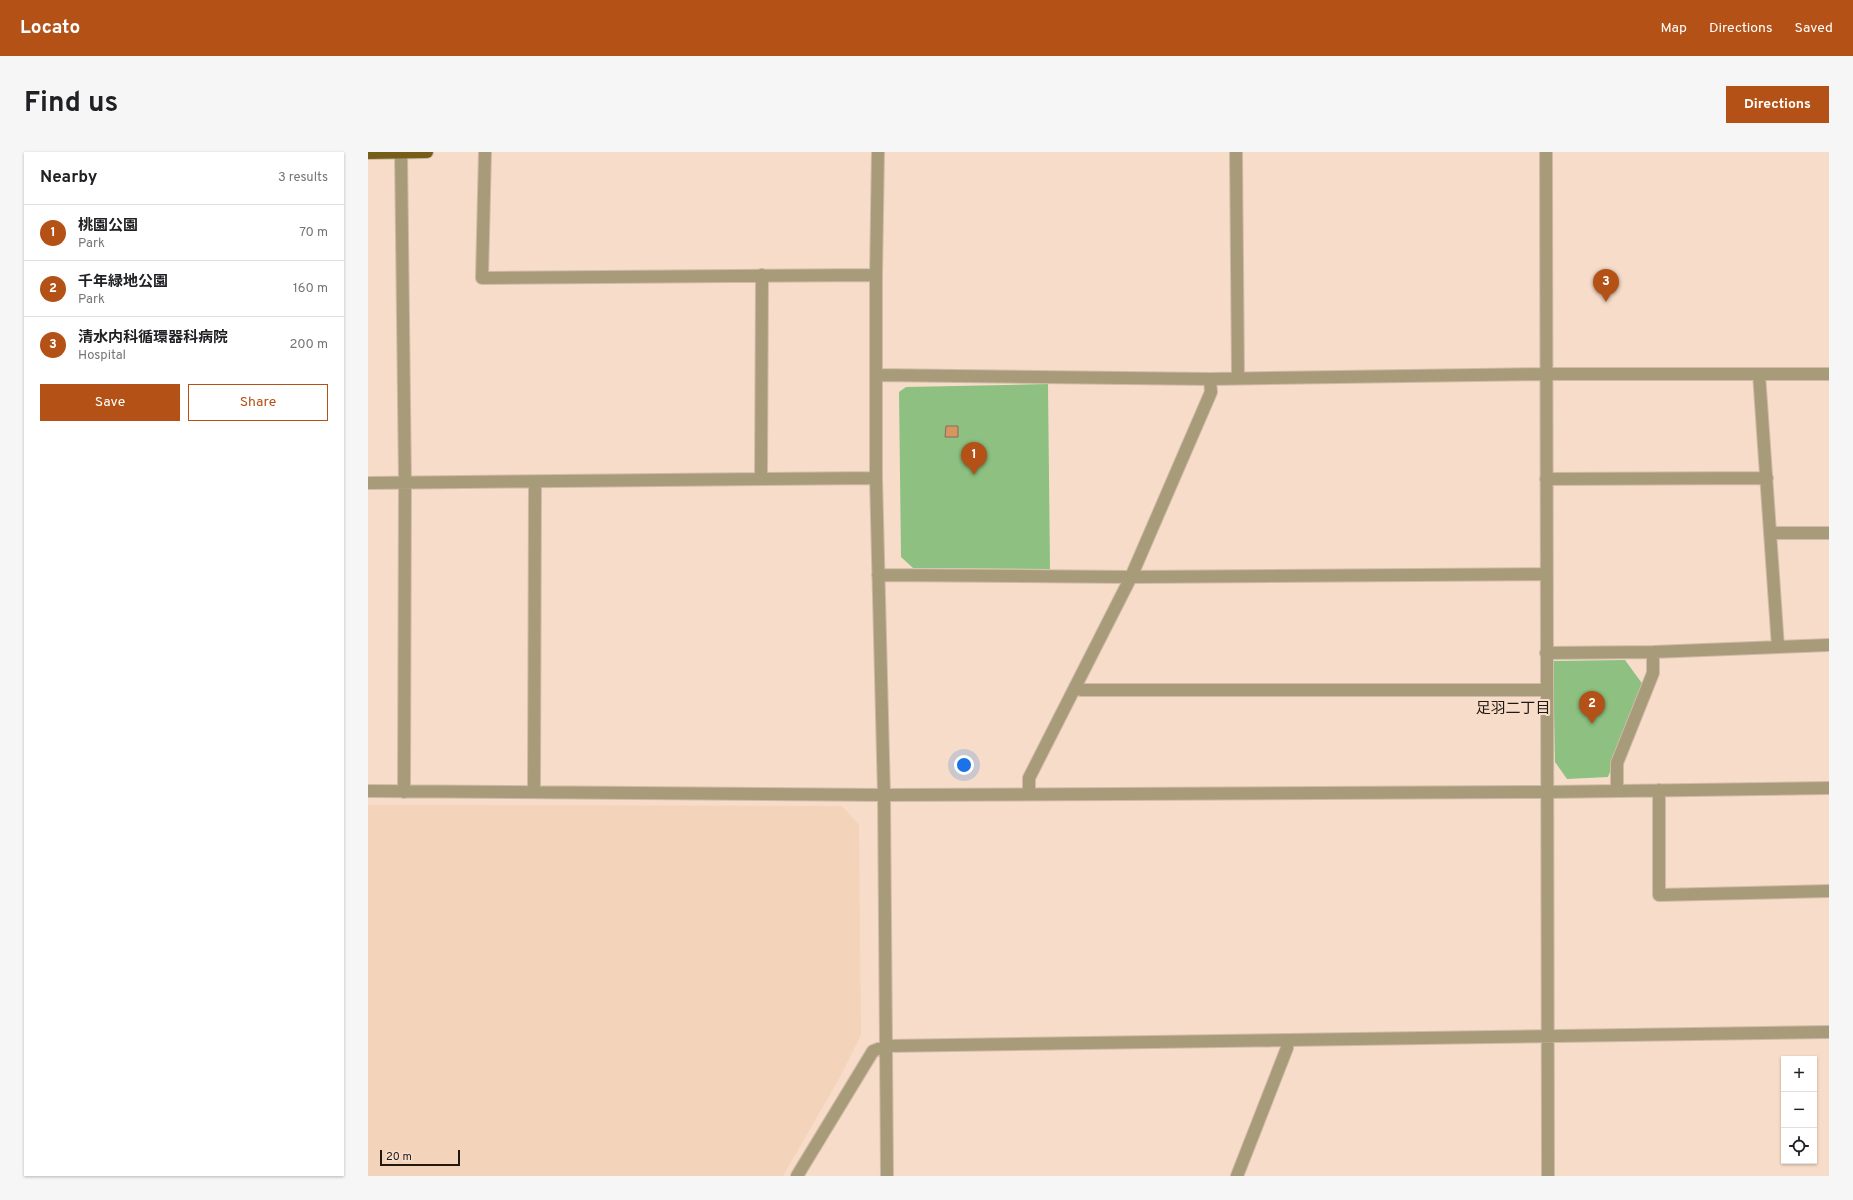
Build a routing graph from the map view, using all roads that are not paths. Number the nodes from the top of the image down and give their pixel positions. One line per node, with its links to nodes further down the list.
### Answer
1 (401, 152): 2 (main road); 8 (main road); 21 (street)
2 (420, 152): 3 (main road)
3 (427, 152)
4 (485, 152): 10 (street)
5 (878, 152): 9 (street)
6 (1236, 152): 15 (street)
7 (1546, 152): 11 (street)
8 (368, 153)
9 (876, 274): 10 (street); 14 (street)
10 (762, 275): 19 (street)
11 (1546, 374): 12 (street); 15 (street); 20 (street)
12 (1759, 374): 13 (street); 18 (street)
13 (1829, 374)
14 (877, 375): 16 (street); 17 (street)
15 (1238, 378): 16 (street)
16 (1210, 379): 28 (street)
17 (876, 478): 19 (street); 27 (street)
18 (1766, 478): 20 (street); 24 (street)
19 (761, 479): 22 (street)
20 (1546, 479): 26 (street)
21 (405, 482): 22 (street); 23 (street); 39 (street)
22 (535, 482): 40 (street)
23 (368, 483)
24 (1770, 533): 25 (street); 30 (street)
25 (1829, 533)
26 (1546, 574): 28 (street); 32 (street)
27 (878, 575): 28 (street); 43 (street)
28 (1130, 577): 33 (street)
29 (1829, 645): 30 (street)
30 (1778, 647): 31 (street)
31 (1652, 652): 32 (street); 38 (street)
32 (1546, 653): 34 (street)
33 (1075, 687): 34 (street); 42 (street)
34 (1546, 690): 41 (street)
35 (1829, 788): 36 (street)
36 (1659, 790): 38 (street); 44 (street)
37 (368, 791): 39 (street)
38 (1617, 791): 41 (street)
39 (404, 792): 40 (street)
40 (534, 792): 43 (street)
41 (1548, 792): 42 (street); 46 (street)
42 (1029, 794): 43 (street)
43 (884, 795): 48 (street)
44 (1829, 891)
45 (1829, 1032): 46 (street)
46 (1547, 1037): 47 (street); 52 (street)
47 (1288, 1040): 48 (street); 51 (street)
48 (886, 1046): 49 (street); 50 (street)
49 (797, 1176)
50 (887, 1176)
51 (1237, 1176)
52 (1548, 1176)

